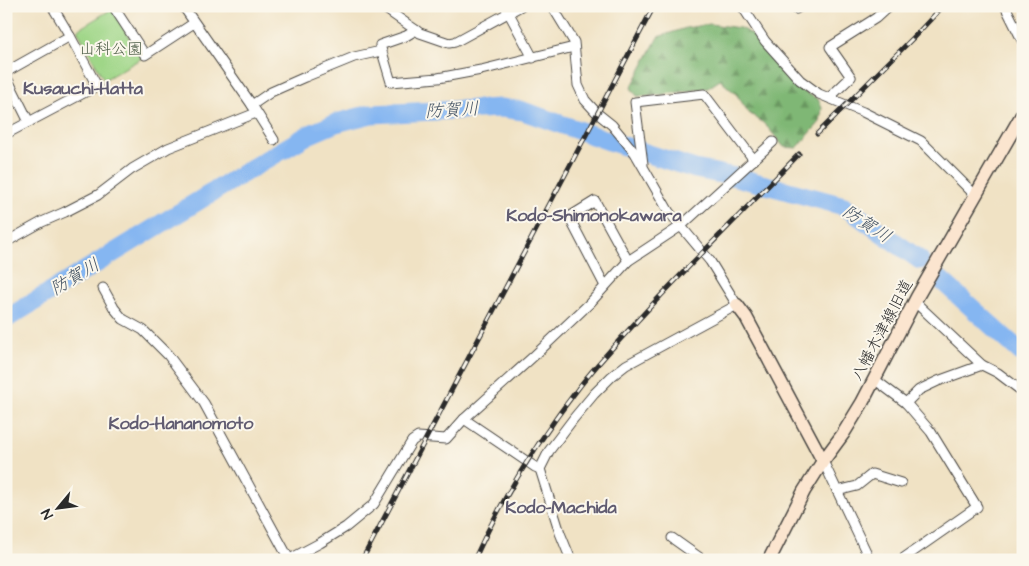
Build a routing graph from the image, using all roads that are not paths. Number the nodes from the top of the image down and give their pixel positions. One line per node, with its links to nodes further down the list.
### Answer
1 (52, 6): 15 (street)
2 (113, 6): 13 (street)
3 (183, 6): 13 (street)
4 (381, 6): 14 (street)
5 (521, 6): 12 (street)
6 (552, 6): 17 (street)
7 (742, 6): 22 (street)
8 (794, 6): 9 (street)
9 (801, 6)
10 (889, 6): 22 (street)
11 (1005, 6): 16 (street)
12 (506, 10): 14 (street); 19 (street)
13 (194, 23): 23 (street)
14 (416, 30): 18 (street)
15 (70, 36): 20 (street); 25 (street)
16 (1023, 42)
17 (574, 47): 19 (street); 30 (street)
18 (382, 51): 19 (street); 23 (street)
19 (532, 58)
20 (6, 72)
21 (6, 76): 25 (street)
22 (830, 98): 31 (street)
23 (254, 109): 27 (street); 33 (street)
24 (1023, 113): 31 (street, 八幡木津線旧道)
25 (30, 122): 26 (street)
26 (6, 134)
27 (274, 140)
28 (773, 142): 29 (street)
29 (754, 160): 30 (street); 32 (street)
30 (643, 168): 32 (street)
31 (975, 195): 37 (street, 八幡木津線旧道)
32 (682, 226): 34 (street); 38 (street)
33 (6, 242)
34 (628, 261): 35 (street); 35 (street)
35 (605, 286): 43 (street)
36 (103, 288): 49 (street)
37 (914, 301): 39 (street); 40 (street, 八幡木津線旧道)
38 (737, 304): 44 (street); 45 (street)
39 (982, 365): 41 (street); 42 (street)
40 (874, 379): 42 (street); 44 (street, 八幡木津線旧道)
41 (1023, 392)
42 (906, 403): 54 (street)
43 (464, 419): 45 (street); 49 (street)
44 (823, 461): 47 (street); 52 (street, 八幡木津線旧道)
45 (540, 469): 50 (street)
46 (901, 483): 47 (street)
47 (837, 491): 53 (street)
48 (672, 538): 51 (street)
49 (289, 560)
50 (571, 560)
51 (703, 560)
52 (769, 560)
53 (870, 560)
54 (901, 560)

